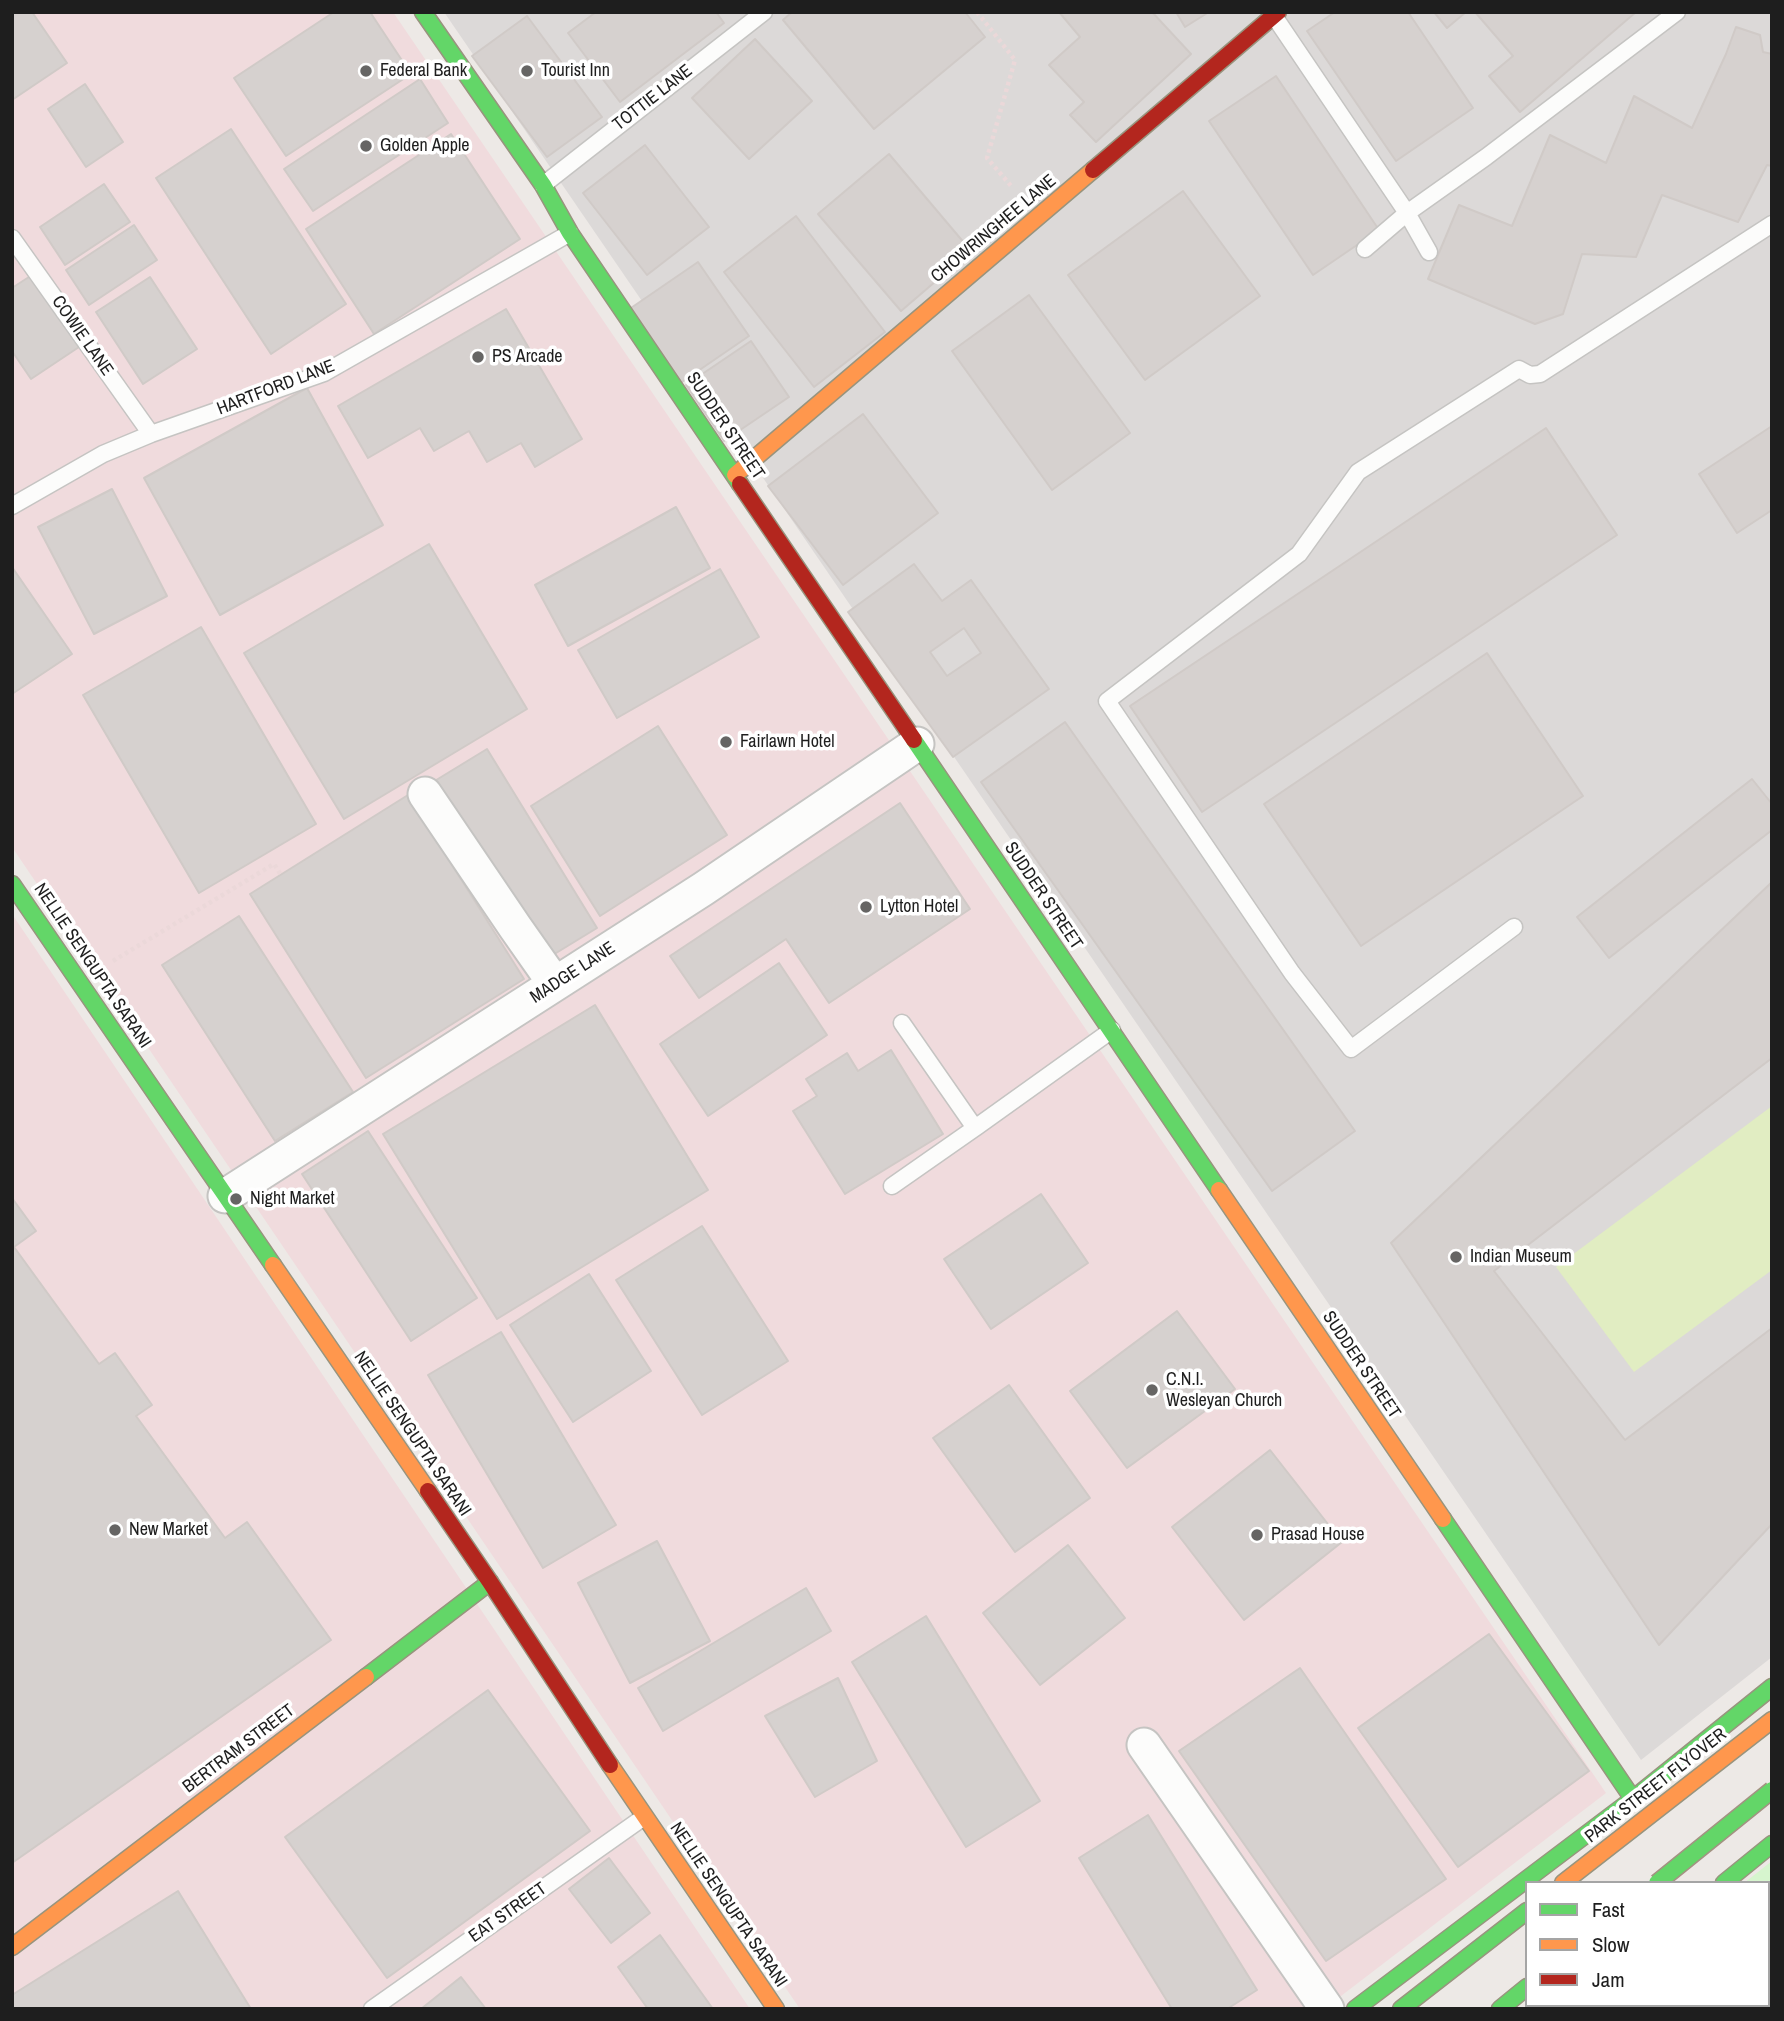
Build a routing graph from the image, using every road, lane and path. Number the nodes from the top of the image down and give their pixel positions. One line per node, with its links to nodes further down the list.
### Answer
1 (423, 12): 6 (street, SUDDER STREET)
2 (764, 12): 6 (lane, TOTTIE LANE)
3 (977, 12): 8 (path)
4 (1677, 12): 7 (lane)
5 (1276, 14): 7 (lane); 8 (street, CHOWRINGHEE LANE)
6 (542, 185): 10 (street, SUDDER STREET)
7 (1407, 213): 12 (lane); 13 (lane)
8 (1038, 217): 15 (street, CHOWRINGHEE LANE)
9 (1772, 224): 21 (lane)
10 (570, 233): 14 (lane, HARTFORD LANE); 15 (street, SUDDER STREET)
11 (12, 238): 14 (lane, COWIE LANE)
12 (1365, 249)
13 (1429, 252)
14 (151, 434): 16 (lane, HARTFORD LANE)
15 (735, 475): 17 (street, SUDDER STREET)
16 (12, 506)
17 (917, 744): 23 (street, MADGE LANE); 25 (street, SUDDER STREET)
18 (425, 794): 23 (street)
19 (281, 875): 22 (path)
20 (12, 884): 22 (street, NELLIE SENGUPTA SARANI)
21 (1514, 927)
22 (79, 982): 28 (street, NELLIE SENGUPTA SARANI)
23 (555, 984): 28 (street, MADGE LANE)
24 (902, 1023): 26 (lane)
25 (1112, 1030): 26 (lane); 34 (street, SUDDER STREET)
26 (975, 1128): 27 (lane)
27 (892, 1186)
28 (225, 1196): 29 (street, NELLIE SENGUPTA SARANI)
29 (490, 1582): 35 (street, NELLIE SENGUPTA SARANI); 41 (street, BERTRAM STREET)
30 (1772, 1687): 34 (street)
31 (1772, 1720): 37 (street, PARK STREET FLYOVER)
32 (1144, 1745): 45 (street)
33 (1772, 1790): 38 (street, bridge)
34 (1633, 1799): 46 (street)
35 (645, 1817): 43 (lane, EAT STREET); 44 (street, NELLIE SENGUPTA SARANI)
36 (1772, 1844): 39 (street)
37 (1566, 1881)
38 (1659, 1881)
39 (1726, 1881)
40 (1525, 1913): 47 (street)
41 (12, 1947)
42 (1525, 1989): 48 (street)
43 (372, 2009)
44 (776, 2009)
45 (1327, 2009)
46 (1355, 2009)
47 (1401, 2009)
48 (1500, 2009)

